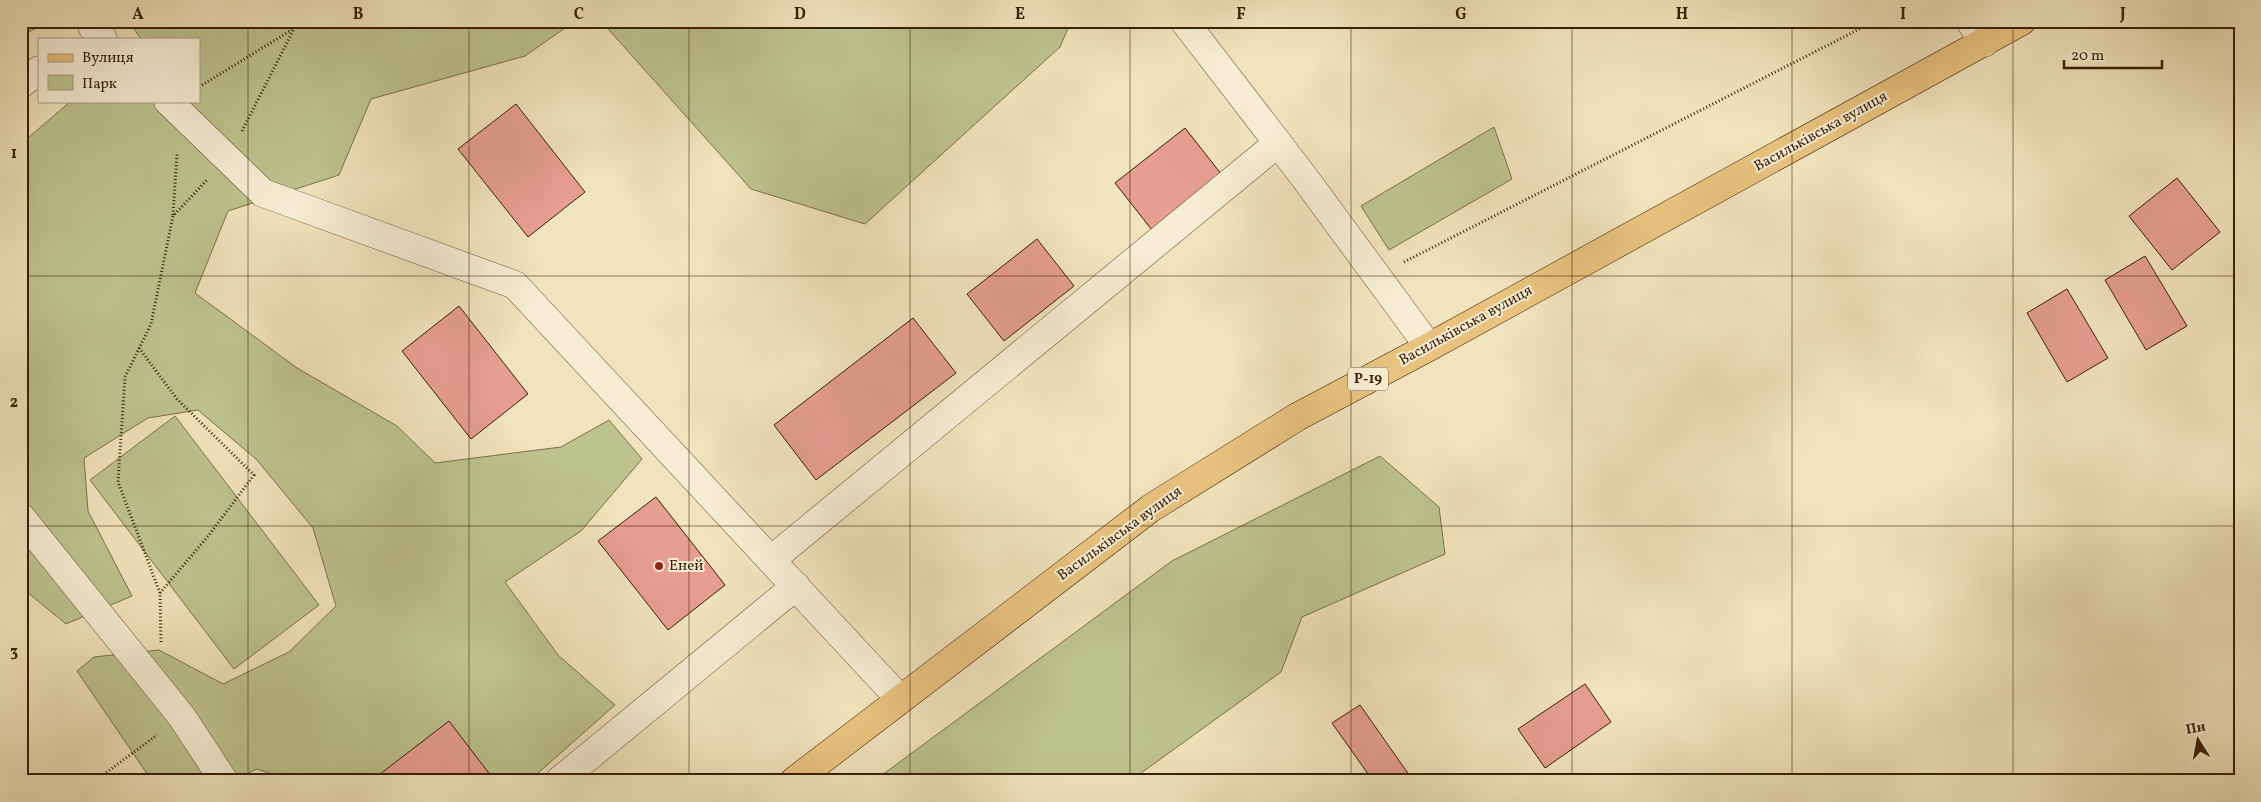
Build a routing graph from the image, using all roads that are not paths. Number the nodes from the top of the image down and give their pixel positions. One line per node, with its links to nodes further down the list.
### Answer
1 (1184, 21): 7 (street)
2 (2022, 21): 3 (main road, Васильківська вулиця / Р-19)
3 (1977, 32): 8 (main road, Васильківська вулиця / Р-19)
4 (38, 71): 5 (street)
5 (21, 84)
6 (174, 107): 10 (street)
7 (1278, 143): 8 (street); 10 (street)
8 (1430, 347): 12 (main road, Васильківська вулиця / Р-19)
9 (21, 517): 13 (street)
10 (771, 560): 11 (street)
11 (796, 586): 12 (street); 14 (street)
12 (900, 699): 15 (main road, Васильківська вулиця / Р-19)
13 (224, 781)
14 (559, 781)
15 (794, 781)

